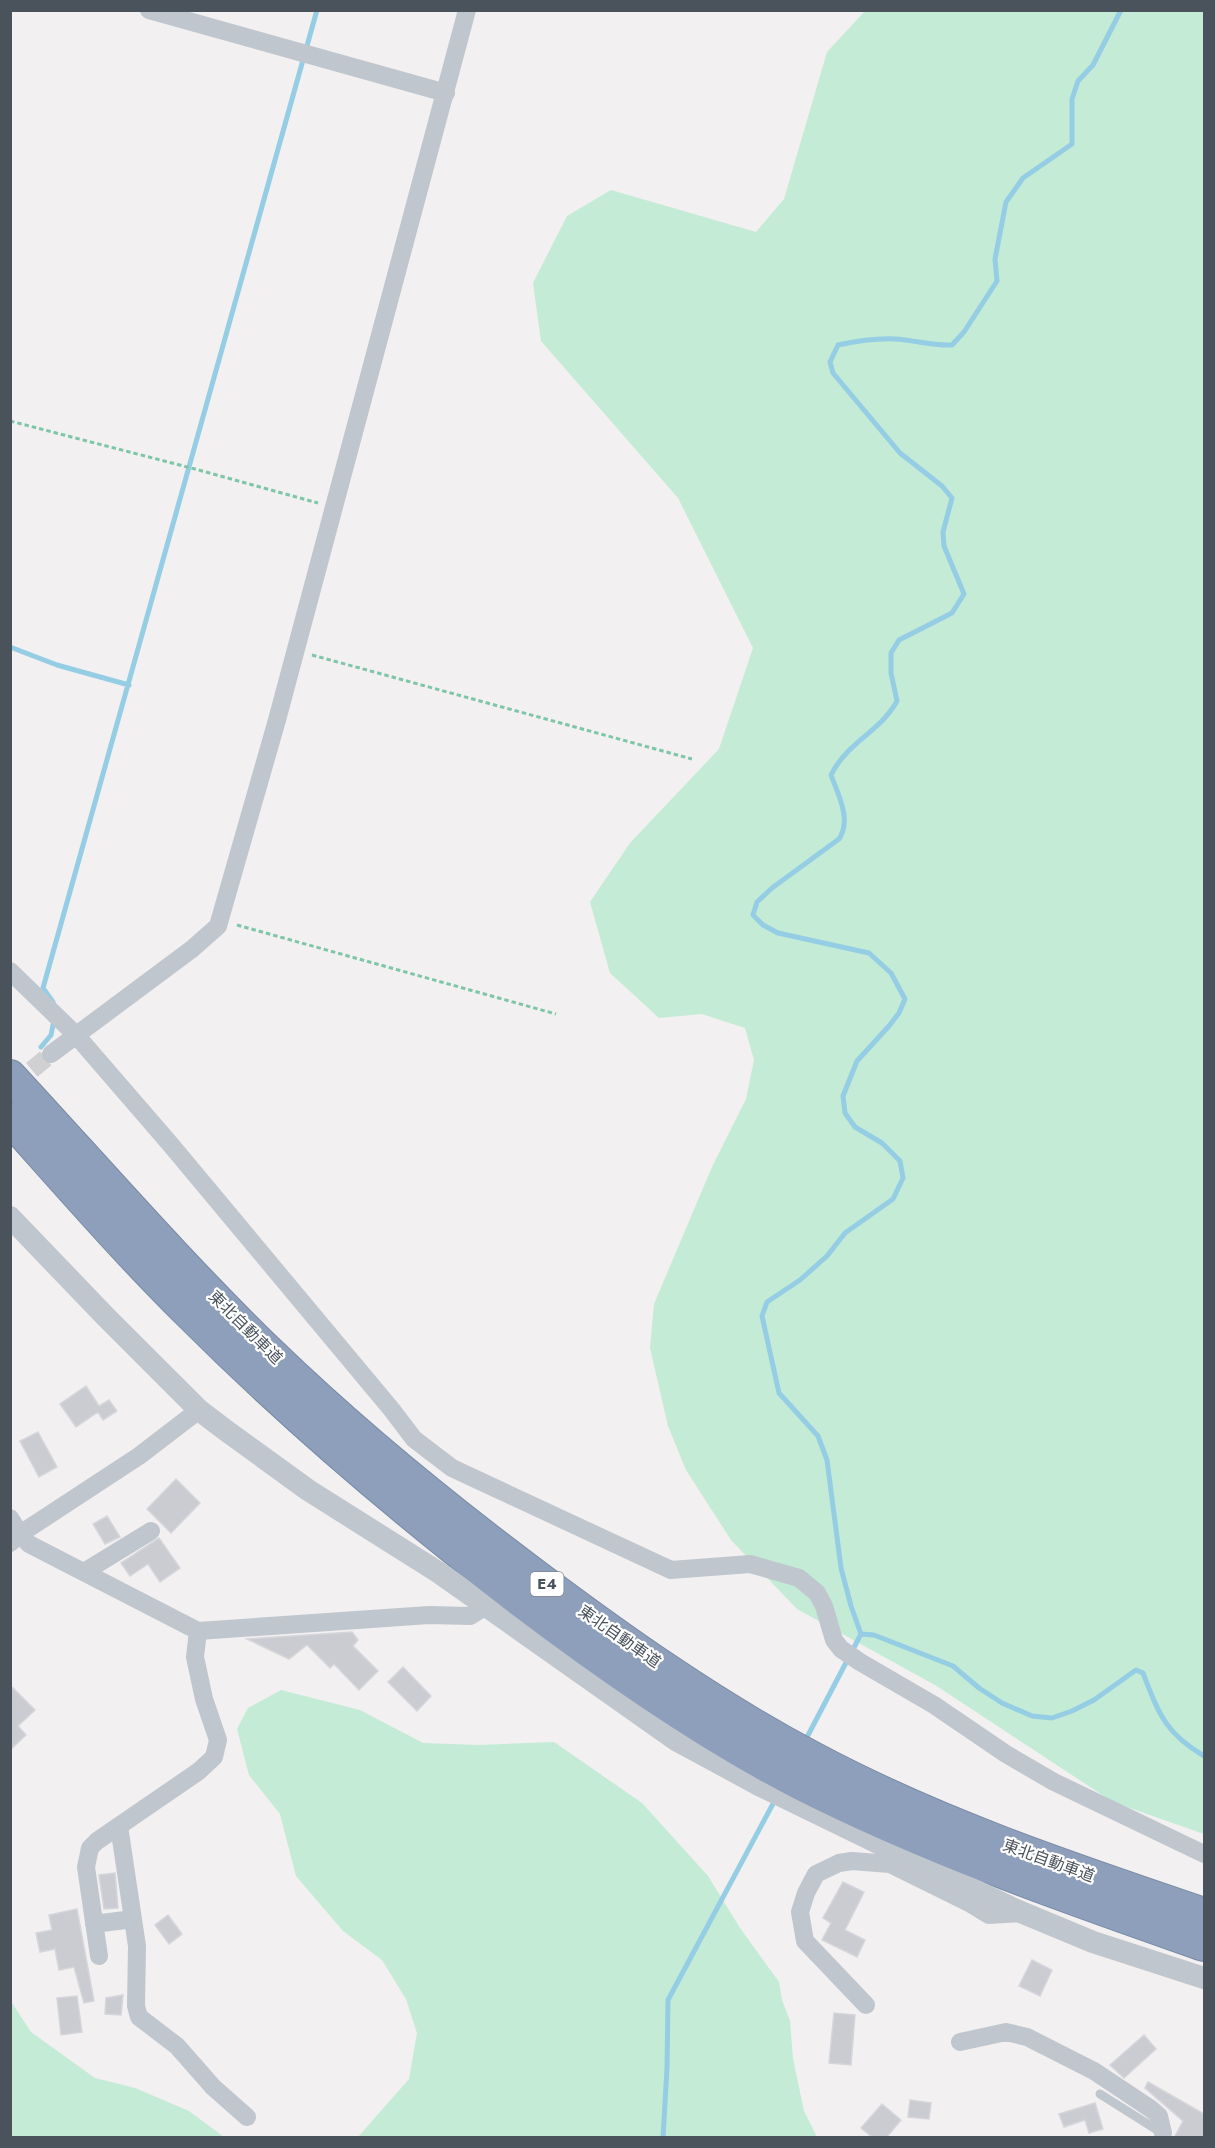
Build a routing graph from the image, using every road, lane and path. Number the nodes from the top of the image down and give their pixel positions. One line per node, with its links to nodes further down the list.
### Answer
1 (149, 10): 3 (street)
2 (467, 10): 3 (street)
3 (446, 93): 5 (street)
4 (10, 421): 5 (path)
5 (334, 508): 6 (street)
6 (296, 650): 7 (path); 8 (street)
7 (692, 759)
8 (220, 920): 10 (path); 11 (street)
9 (10, 971): 11 (street)
10 (556, 1014)
11 (76, 1035): 12 (street); 24 (street)
12 (51, 1054)
13 (10, 1076): 26 (highway, 東北自動車道 / E4)
14 (10, 1119): 29 (highway, 東北自動車道 / E4)
15 (10, 1217): 16 (street)
16 (199, 1410): 19 (street); 21 (street)
17 (10, 1518): 19 (street)
18 (151, 1531): 20 (street)
19 (15, 1538): 20 (street)
20 (84, 1572): 22 (street)
21 (486, 1606): 22 (street); 25 (street)
22 (198, 1630): 23 (street)
23 (119, 1826): 27 (street); 28 (street)
24 (1204, 1854)
25 (1024, 1913): 31 (street); 32 (street)
26 (1204, 1914)
27 (133, 1919): 28 (street); 35 (street)
28 (94, 1924): 30 (street)
29 (1204, 1944)
30 (99, 1956)
31 (1204, 1978)
32 (866, 2005)
33 (960, 2042): 36 (street)
34 (1100, 2094): 36 (lane)
35 (247, 2117)
36 (1166, 2135)

